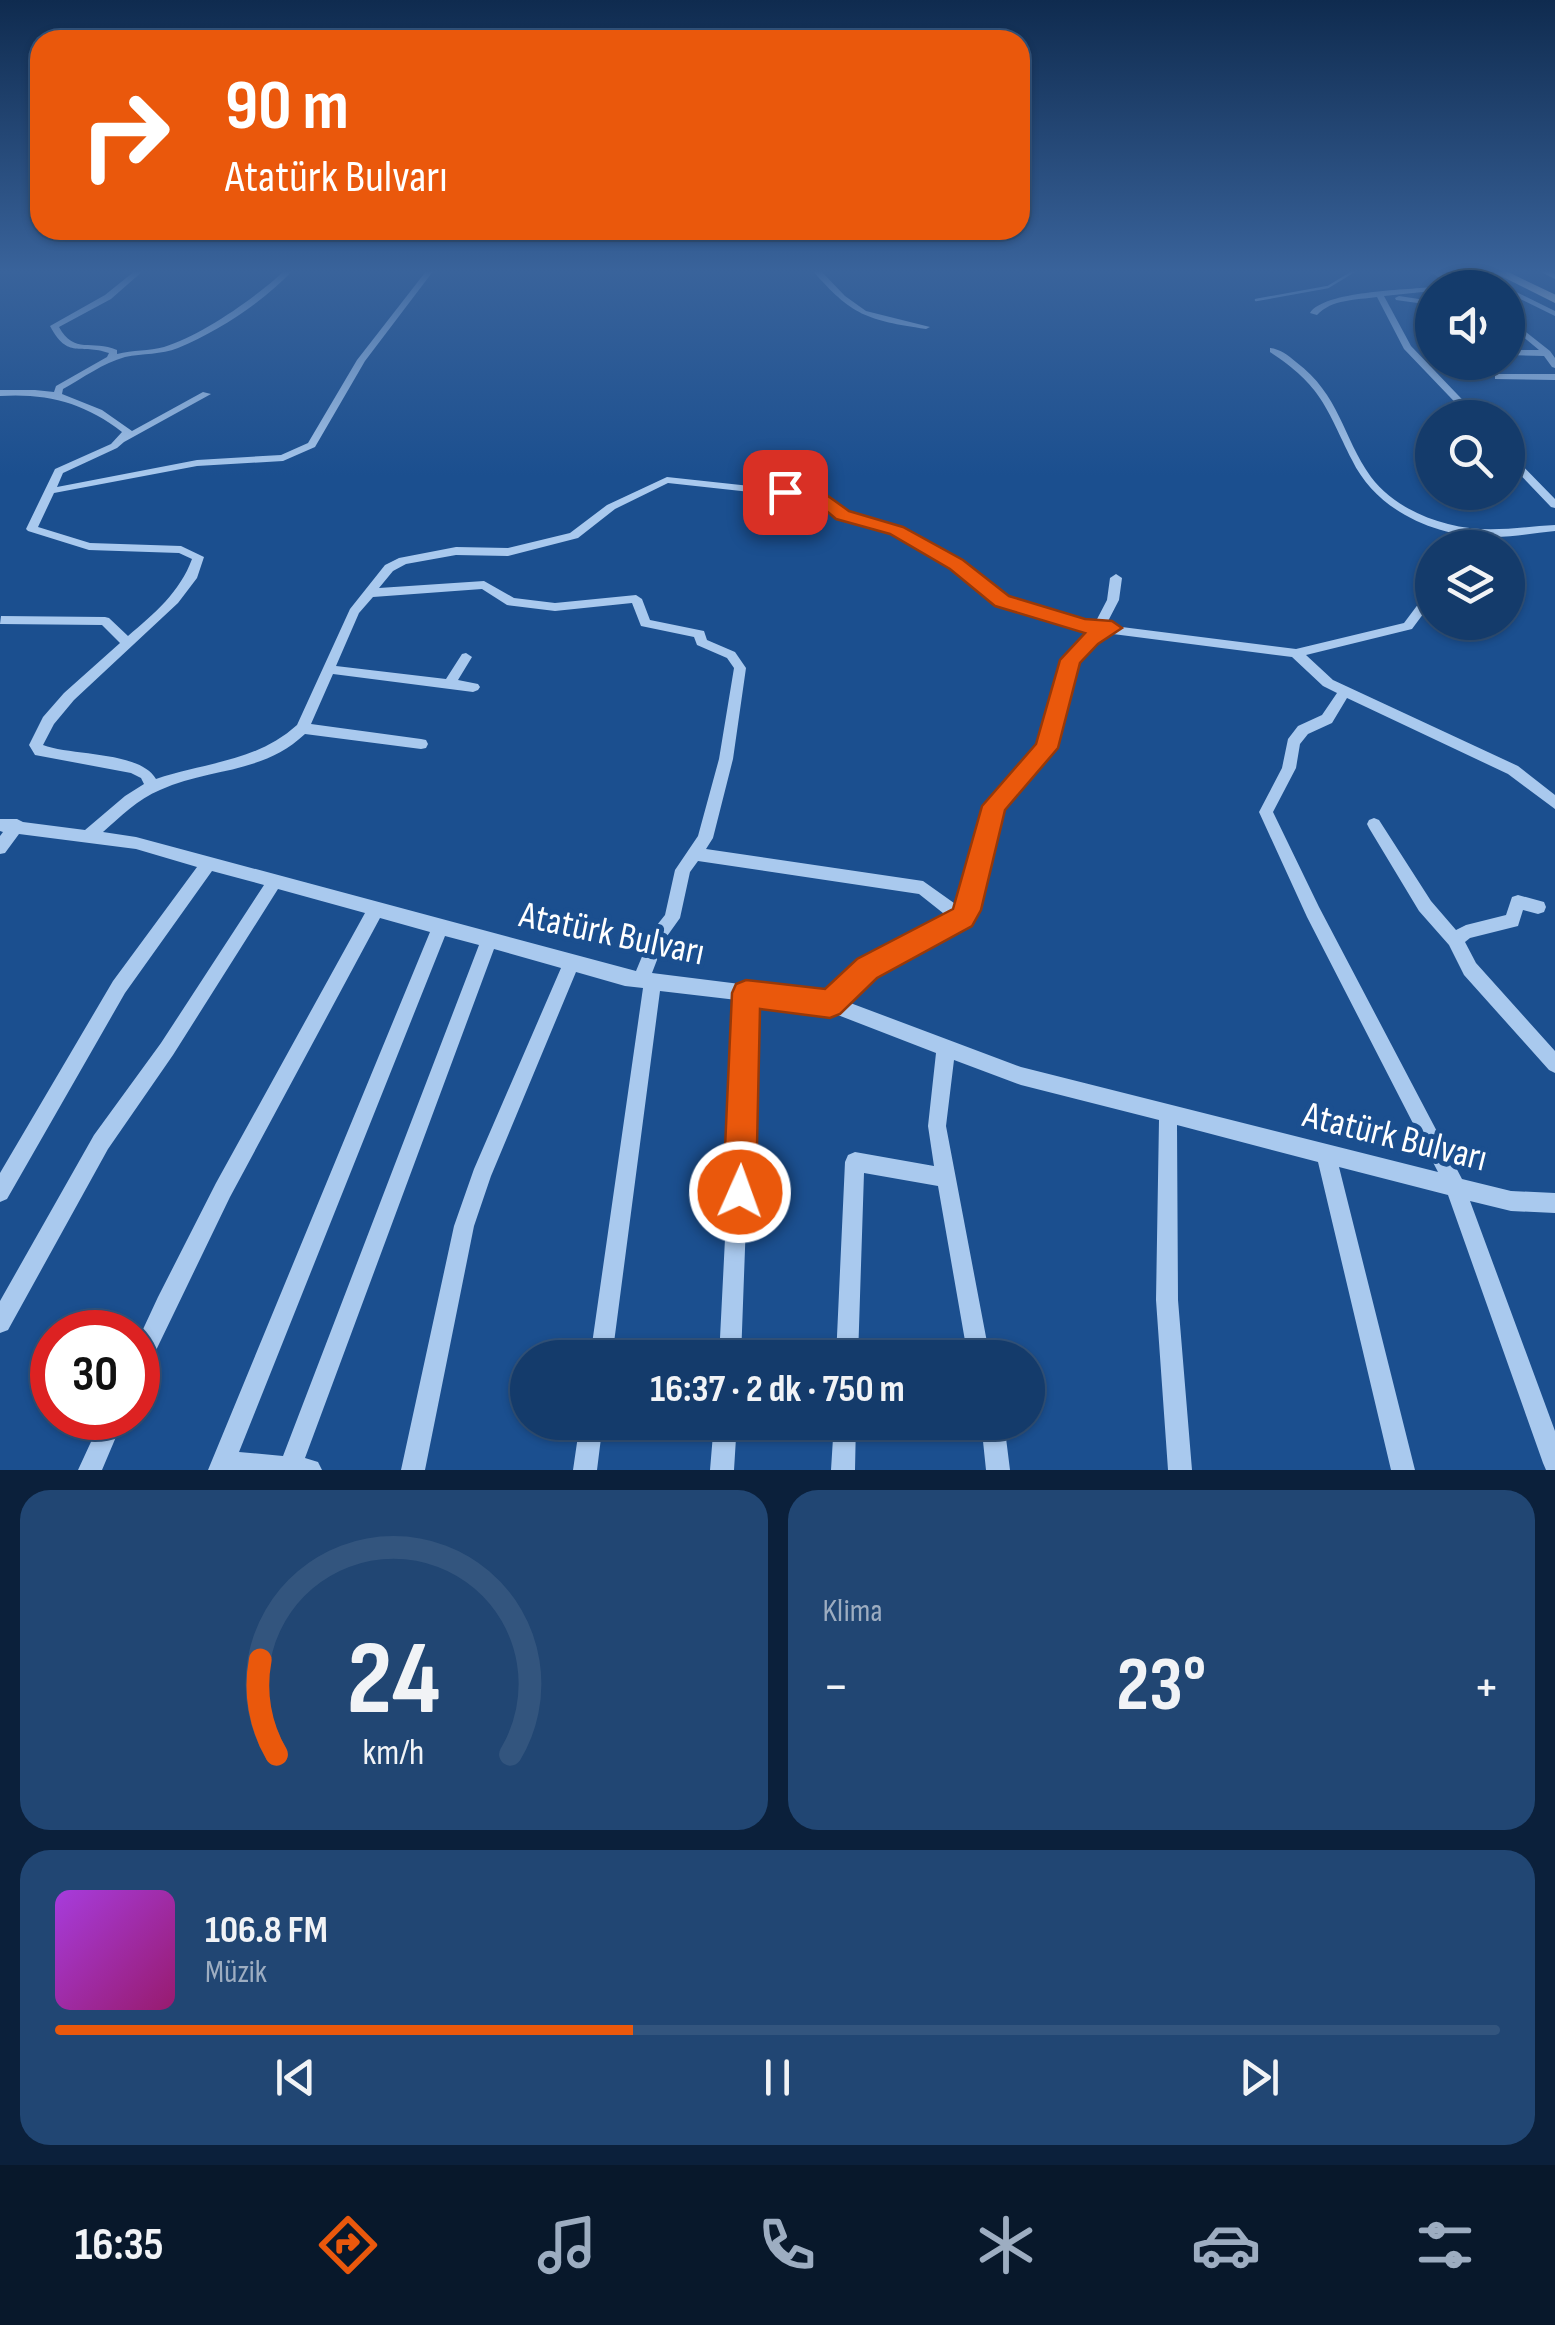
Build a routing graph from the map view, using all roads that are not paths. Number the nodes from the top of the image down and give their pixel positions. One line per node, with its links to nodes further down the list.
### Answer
1 (63, 339): 9 (street)
2 (189, 339): 9 (street)
3 (378, 339): 19 (street)
4 (1402, 339): 16 (street)
5 (1530, 339): 8 (street)
6 (1273, 350): 22 (street)
7 (1525, 353): 8 (street)
8 (1547, 353): 10 (street)
9 (104, 363): 14 (street)
10 (1555, 365)
11 (1525, 376): 12 (street)
12 (1555, 377)
13 (0, 393): 14 (street)
14 (58, 394): 17 (street)
15 (206, 394): 17 (street)
16 (1459, 400)
17 (124, 440): 19 (street)
18 (1525, 475): 20 (street)
19 (50, 491): 29 (street)
20 (1555, 505)
21 (1555, 528): 23 (street)
22 (1462, 530)
23 (1525, 531)
24 (1116, 578): 28 (street)
25 (368, 593): 28 (street); 32 (street); 44 (street)
26 (1415, 617): 30 (street)
27 (1, 620): 29 (street)
28 (1106, 628): 30 (street); 49 (street)
29 (126, 642): 38 (street)
30 (1296, 653): 35 (street)
31 (466, 657): 33 (street)
32 (327, 668): 33 (street); 36 (street)
33 (449, 684): 34 (street)
34 (473, 688)
35 (1344, 692): 39 (street); 62 (street)
36 (302, 728): 37 (street); 38 (street)
37 (421, 744)
38 (153, 786): 42 (street)
39 (1555, 803)
40 (1374, 824): 52 (street)
41 (8, 825): 42 (street, Atatürk Bulvarı); 43 (street)
42 (88, 836): 45 (street, Atatürk Bulvarı)
43 (0, 848)
44 (696, 854): 49 (street); 54 (street)
45 (209, 863): 46 (street, Atatürk Bulvarı); 63 (street)
46 (275, 881): 48 (street, Atatürk Bulvarı); 66 (street)
47 (1538, 908): 52 (street)
48 (376, 909): 50 (street, Atatürk Bulvarı); 65 (street)
49 (962, 918): 56 (street)
50 (440, 926): 51 (street, Atatürk Bulvarı); 77 (street)
51 (490, 940): 53 (street, Atatürk Bulvarı); 78 (street)
52 (1455, 940): 58 (street)
53 (572, 963): 54 (street, Atatürk Bulvarı); 80 (street)
54 (647, 980): 55 (street, Atatürk Bulvarı); 67 (street)
55 (746, 993): 56 (street, Atatürk Bulvarı); 68 (street)
56 (830, 1004): 57 (street, Atatürk Bulvarı)
57 (946, 1048): 59 (street, Atatürk Bulvarı); 61 (street)
58 (1555, 1064)
59 (1168, 1113): 60 (street, Atatürk Bulvarı); 85 (street)
60 (1326, 1154): 62 (street, Atatürk Bulvarı); 86 (street)
61 (943, 1177): 69 (street); 70 (street)
62 (1455, 1186): 64 (street, Atatürk Bulvarı); 76 (street)
63 (0, 1192)
64 (1555, 1203)
65 (160, 1317)
66 (0, 1322)
67 (603, 1340)
68 (731, 1340)
69 (848, 1340)
70 (976, 1340)
71 (103, 1440): 79 (street)
72 (589, 1440): 81 (street)
73 (724, 1440): 82 (street)
74 (843, 1440): 83 (street)
75 (994, 1440): 84 (street)
76 (1555, 1463)
77 (221, 1466): 78 (street)
78 (297, 1469)
79 (90, 1470)
80 (413, 1470)
81 (585, 1470)
82 (722, 1470)
83 (842, 1470)
84 (998, 1470)
85 (1180, 1470)
86 (1403, 1470)

